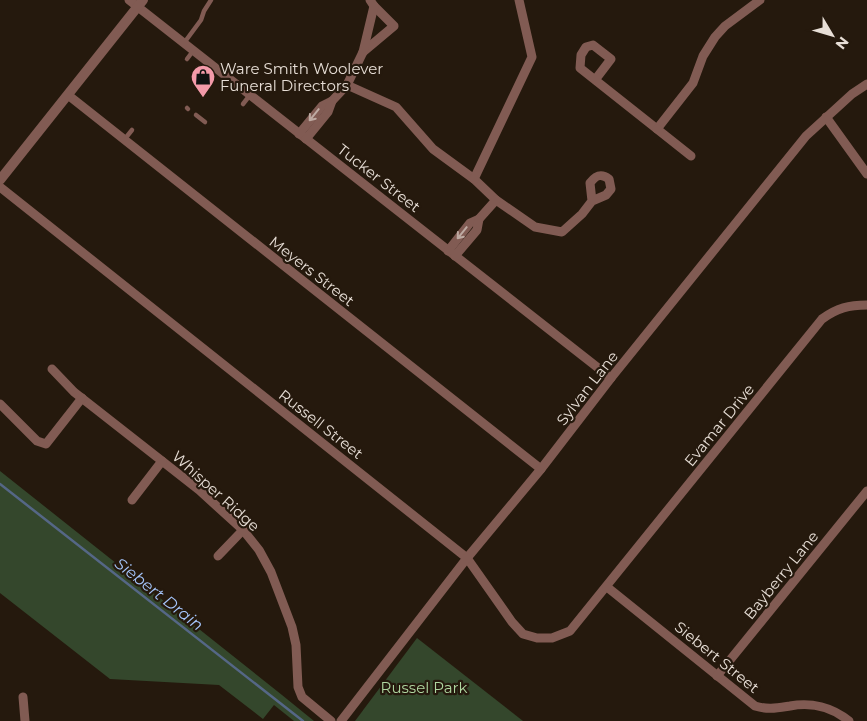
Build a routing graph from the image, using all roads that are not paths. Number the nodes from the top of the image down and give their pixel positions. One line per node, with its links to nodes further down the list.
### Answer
1 (129, 0): 5 (street, Tucker Street)
2 (210, 0): 7 (lane)
3 (520, 0): 26 (street)
4 (760, 0): 20 (street)
5 (141, 3): 7 (street, Tucker Street); 14 (street)
6 (372, 3): 9 (street); 9 (street)
7 (184, 43): 8 (street, Tucker Street)
8 (194, 50): 10 (lane); 15 (street, Tucker Street)
9 (363, 52): 12 (street)
10 (187, 59)
11 (595, 80): 20 (street)
12 (347, 84): 22 (street); 26 (street)
13 (867, 84): 18 (street, Sylvan Lane)
14 (68, 95): 23 (street, Meyers Street); 27 (street)
15 (250, 95): 16 (lane); 22 (street, Tucker Street)
16 (243, 104)
17 (196, 115): 19 (lane)
18 (826, 117): 25 (street); 34 (street, Sylvan Lane)
19 (205, 122)
20 (657, 129): 24 (street)
21 (132, 130): 23 (lane)
22 (303, 136): 31 (street, Tucker Street)
23 (124, 140): 38 (street, Meyers Street)
24 (691, 156)
25 (867, 174)
26 (474, 179): 29 (street)
27 (0, 180)
28 (0, 187): 43 (street, Russell Street)
29 (496, 200): 30 (street); 31 (street)
30 (592, 201)
31 (452, 253): 34 (street, Tucker Street)
32 (867, 305): 44 (street, Evamar Drive)
33 (52, 369): 35 (street, Whisper Ridge)
34 (611, 378): 38 (street, Sylvan Lane)
35 (82, 398): 36 (street); 37 (street, Whisper Ridge)
36 (0, 404)
37 (162, 461): 40 (street); 41 (street, Whisper Ridge)
38 (541, 469): 43 (street, Sylvan Lane)
39 (867, 491): 45 (street, Bayberry Lane)
40 (132, 500)
41 (243, 530): 42 (street); 48 (street, Whisper Ridge)
42 (218, 556)
43 (467, 558): 44 (street, Russell Street); 49 (street, Sylvan Lane)
44 (607, 587): 45 (street, Siebert Street)
45 (717, 676): 50 (street, Siebert Street)
46 (23, 698): 47 (street)
47 (24, 721)
48 (331, 721)
49 (341, 721)
50 (849, 721)

